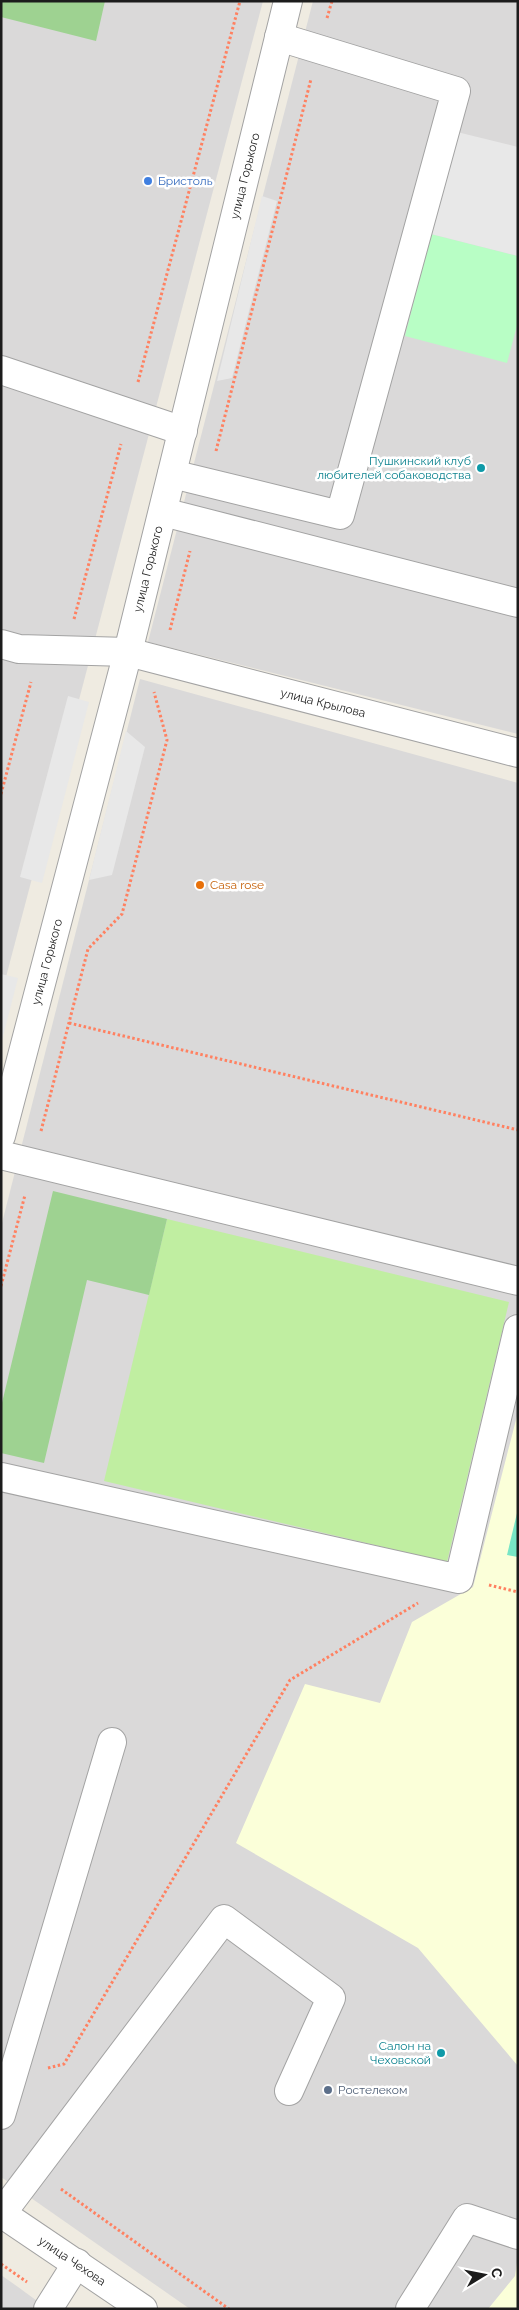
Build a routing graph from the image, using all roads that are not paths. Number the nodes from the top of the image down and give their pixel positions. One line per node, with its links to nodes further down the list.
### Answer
1 (288, 1): 2 (street, улица Горького)
2 (279, 37): 4 (street, улица Горького); 5 (street)
3 (1, 370): 4 (street)
4 (183, 431): 5 (street, улица Горького)
5 (172, 474): 6 (street, улица Горького)
6 (162, 512): 7 (street); 9 (street, улица Горького)
7 (518, 603)
8 (1, 644): 9 (street, улица Крылова)
9 (128, 652): 10 (street, улица Крылова); 11 (street, улица Горького)
10 (518, 753)
11 (1, 1136)
12 (1, 1155): 13 (street)
13 (518, 1281)
14 (518, 1329): 15 (street)
15 (1, 1476)
16 (112, 1742): 18 (street)
17 (289, 2091): 19 (street)
18 (1, 2115)
19 (2, 2213): 21 (street, улица Чехова)
20 (518, 2235): 24 (street)
21 (77, 2264): 22 (street); 23 (street, улица Чехова)
22 (48, 2309)
23 (144, 2309)
24 (410, 2309)

